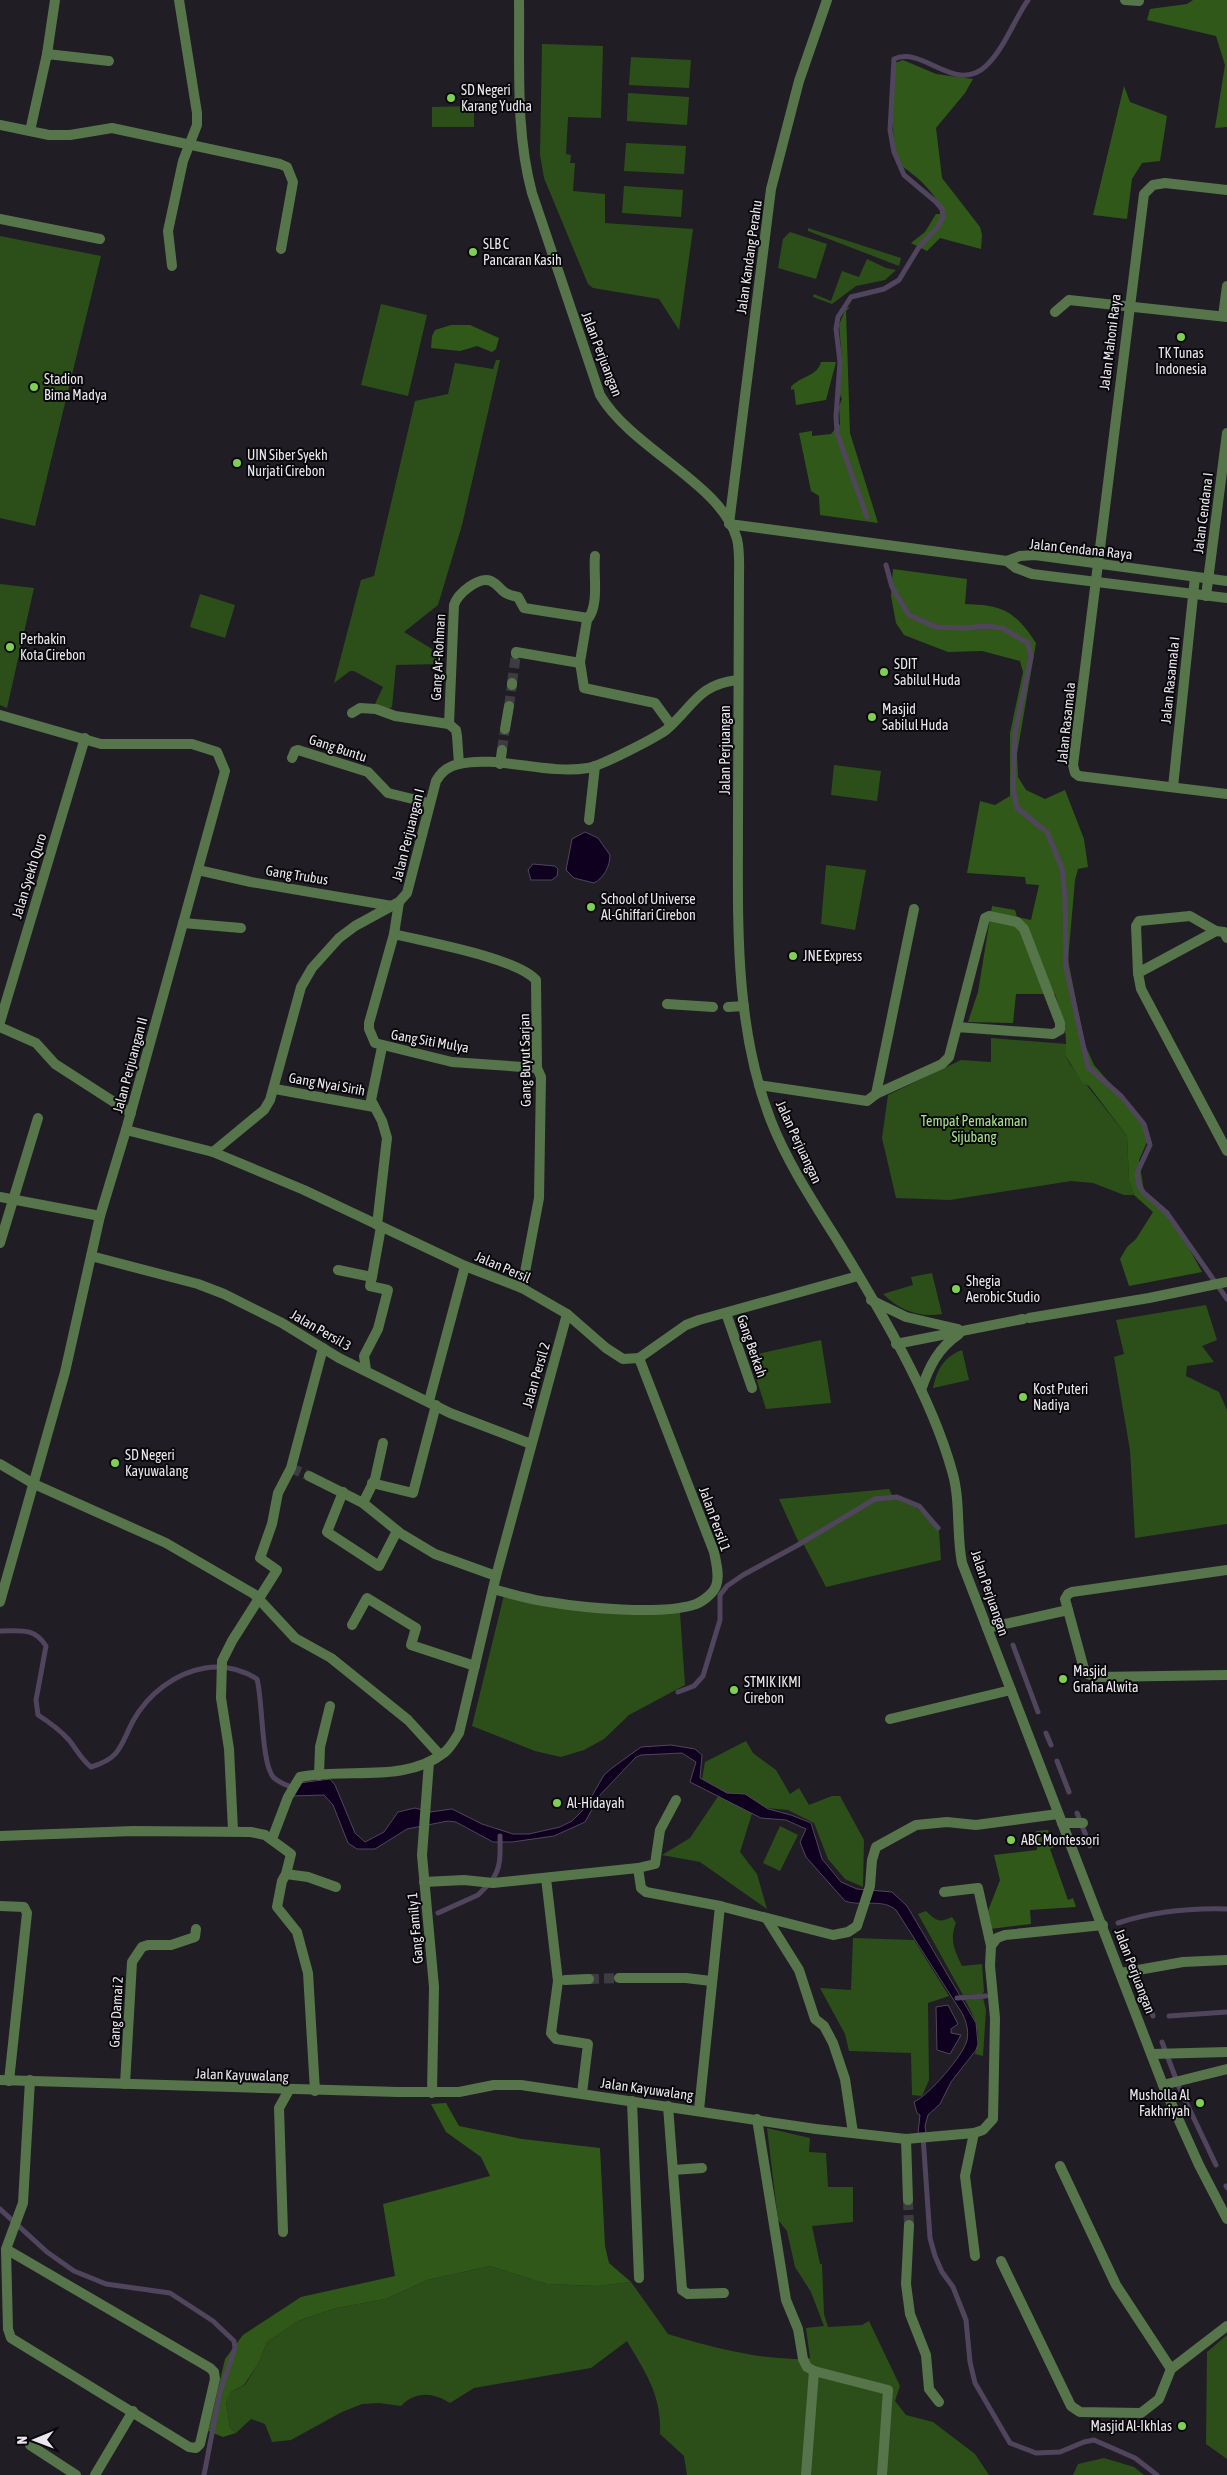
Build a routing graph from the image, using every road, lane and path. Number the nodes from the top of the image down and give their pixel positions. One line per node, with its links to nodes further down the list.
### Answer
1 (55, 0): 7 (street)
2 (179, 0): 11 (street)
3 (519, 0): 22 (street, Jalan Perjuangan)
4 (826, 0): 22 (street, Jalan Kandang Perahu)
5 (1125, 0): 6 (street)
6 (1139, 1)
7 (47, 54): 8 (street); 10 (street)
8 (108, 62)
9 (0, 125): 10 (street)
10 (30, 131): 11 (street)
11 (190, 145): 15 (street); 16 (street)
12 (1227, 190): 18 (street, Jalan Mahoni Raya)
13 (0, 219): 14 (street)
14 (100, 239)
15 (280, 249)
16 (172, 266)
17 (1227, 286): 20 (street)
18 (1128, 307): 19 (street); 20 (street); 25 (street, Jalan Mahoni Raya)
19 (1055, 312)
20 (1225, 316)
21 (1227, 433): 27 (street, Jalan Cendana I)
22 (729, 524): 24 (street); 36 (street, Jalan Perjuangan)
23 (596, 556): 33 (street)
24 (1007, 561): 25 (street, Jalan Cendana Raya); 29 (street, Jalan Cendana Raya)
25 (1097, 564): 26 (street, Jalan Cendana Raya); 29 (street, Jalan Mahoni Raya)
26 (1195, 577): 27 (street, Jalan Cendana Raya); 30 (street, Jalan Rasamala I)
27 (1208, 578): 28 (street, Jalan Cendana Raya); 31 (street, Jalan Cendana I)
28 (1227, 581)
29 (1095, 582): 30 (street, Jalan Cendana Raya); 49 (street, Jalan Rasamala)
30 (1194, 594): 31 (street, Jalan Cendana Raya); 49 (street, Jalan Rasamala I)
31 (1206, 596): 32 (street, Jalan Cendana Raya)
32 (1227, 598)
33 (588, 618): 35 (street); 40 (street, Gang Ar-Rohman)
34 (516, 654): 35 (street)
35 (580, 663): 41 (street)
36 (738, 680): 41 (street); 63 (street, Jalan Perjuangan)
37 (508, 706): 42 (street)
38 (352, 713): 40 (street)
39 (0, 715): 43 (street, Jalan Perjuangan II)
40 (449, 724): 46 (street, Gang Ar-Rohman)
41 (671, 725): 48 (street)
42 (505, 729)
43 (85, 738): 53 (street, Jalan Perjuangan II); 66 (street, Jalan Syekh Quro)
44 (502, 750): 47 (street)
45 (292, 758): 51 (street, Gang Buntu)
46 (458, 764): 47 (street); 51 (street, Jalan Perjuangan I)
47 (500, 764): 48 (street)
48 (595, 766): 52 (street)
49 (1173, 787): 50 (street, Jalan Rasamala)
50 (1227, 794)
51 (429, 803): 54 (street, Jalan Perjuangan I)
52 (589, 820)
53 (198, 870): 54 (street, Gang Trubus); 56 (street, Jalan Perjuangan II)
54 (395, 904): 59 (street, Gang Siti Mulya); 72 (street)
55 (914, 909): 73 (street)
56 (183, 923): 57 (street); 75 (street, Jalan Perjuangan II)
57 (241, 928)
58 (1216, 931): 60 (street); 61 (street); 61 (street)
59 (394, 934): 69 (street, Gang Siti Mulya); 70 (street, Gang Buyut Sarjan)
60 (1227, 938)
61 (1138, 973): 78 (street)
62 (667, 1004): 64 (street)
63 (744, 1006): 65 (street); 71 (street, Jalan Perjuangan)
64 (713, 1007)
65 (728, 1008)
66 (0, 1022)
67 (0, 1027): 75 (street)
68 (957, 1028): 68 (street); 73 (street)
69 (382, 1047): 70 (street, Gang Siti Mulya); 74 (street)
70 (537, 1068): 91 (street, Gang Buyut Sarjan)
71 (760, 1085): 73 (street); 88 (street, Jalan Perjuangan)
72 (275, 1089): 74 (street, Gang Nyai Sirih); 79 (street)
73 (876, 1094)
74 (374, 1107): 83 (street)
75 (131, 1113): 77 (street, Jalan Perjuangan II)
76 (38, 1118): 81 (street)
77 (126, 1130): 79 (street, Jalan Persil); 82 (street, Jalan Perjuangan II)
78 (1227, 1151)
79 (214, 1152): 83 (street, Jalan Persil)
80 (0, 1197): 81 (street)
81 (14, 1200): 82 (street); 84 (street)
82 (100, 1216): 85 (street, Jalan Perjuangan II)
83 (379, 1226): 86 (street, Jalan Persil); 89 (street)
84 (0, 1244)
85 (91, 1256): 97 (street, Jalan Persil 3); 108 (street, Jalan Perjuangan II)
86 (465, 1266): 91 (street, Jalan Persil); 102 (street)
87 (338, 1270): 89 (street)
88 (858, 1276): 92 (street, Jalan Perjuangan); 93 (street)
89 (372, 1277): 99 (street)
90 (1227, 1282): 95 (street)
91 (522, 1288): 94 (street, Jalan Persil)
92 (871, 1300): 95 (street); 96 (street, Jalan Perjuangan)
93 (726, 1313): 98 (street); 100 (street, Gang Berkah)
94 (567, 1314): 98 (street, Jalan Persil); 104 (street, Jalan Persil 2)
95 (964, 1330): 96 (street); 101 (street)
96 (896, 1344): 101 (street, Jalan Perjuangan)
97 (323, 1348): 99 (street, Jalan Persil 3); 115 (street)
98 (639, 1358): 114 (street, Jalan Persil 1)
99 (366, 1370): 102 (street, Jalan Persil 3)
100 (752, 1388)
101 (921, 1390): 119 (street, Jalan Perjuangan)
102 (433, 1403): 104 (street, Jalan Persil 3); 107 (street)
103 (382, 1443): 107 (street)
104 (531, 1444): 113 (street, Jalan Persil 2)
105 (0, 1464): 108 (street)
106 (309, 1476): 109 (street)
107 (372, 1483): 110 (street)
108 (34, 1484): 115 (street); 116 (street, Jalan Perjuangan II)
109 (343, 1492): 110 (street); 111 (street)
110 (363, 1503): 111 (street)
111 (398, 1531): 113 (street)
112 (1227, 1570): 117 (street)
113 (496, 1576): 114 (street, Jalan Persil 2)
114 (493, 1590): 120 (street, Jalan Persil 2)
115 (259, 1598): 125 (street); 131 (street)
116 (0, 1602)
117 (1068, 1610): 119 (street); 121 (street)
118 (352, 1625): 120 (street)
119 (987, 1628): 122 (street, Jalan Perjuangan)
120 (475, 1666): 125 (street, Jalan Persil 2)
121 (1227, 1675)
122 (1011, 1690): 124 (street); 129 (street, Jalan Perjuangan)
123 (330, 1706): 127 (street)
124 (890, 1719)
125 (440, 1756): 126 (street)
126 (429, 1762): 127 (street); 137 (street, Gang Family 1)
127 (319, 1775): 133 (street)
128 (676, 1800): 134 (street)
129 (1060, 1818): 130 (street); 142 (street); 143 (street, Jalan Perjuangan)
130 (1083, 1823)
131 (233, 1830): 132 (street); 133 (street)
132 (0, 1836)
133 (272, 1839): 135 (street)
134 (638, 1868): 136 (street); 141 (street)
135 (286, 1874): 138 (street); 160 (street)
136 (546, 1878): 137 (street); 150 (street)
137 (424, 1882): 161 (street, Gang Family 1)
138 (336, 1887)
139 (944, 1892): 145 (street)
140 (0, 1906): 156 (street)
141 (720, 1906): 142 (street); 151 (street)
142 (767, 1919): 167 (street)
143 (1103, 1925): 145 (street); 147 (street, Jalan Perjuangan)
144 (196, 1930): 157 (street, Gang Damai 2)
145 (991, 1946): 168 (street)
146 (1227, 1960): 147 (street)
147 (1121, 1973): 153 (street, Jalan Perjuangan)
148 (620, 1978): 151 (street)
149 (589, 1979): 150 (street)
150 (562, 1981): 162 (street)
151 (711, 1981): 165 (street)
152 (1227, 2052): 153 (street)
153 (1152, 2054): 158 (street, Jalan Perjuangan)
154 (1227, 2069): 158 (street)
155 (30, 2080): 156 (street, Jalan Kayuwalang); 157 (street, Jalan Kayuwalang); 177 (street)
156 (5, 2081)
157 (125, 2084): 159 (street, Jalan Kayuwalang)
158 (1163, 2085): 174 (street, Jalan Perjuangan)
159 (289, 2090): 160 (street, Jalan Kayuwalang); 176 (street)
160 (315, 2090): 161 (street, Jalan Kayuwalang)
161 (432, 2093): 162 (street, Jalan Kayuwalang)
162 (582, 2093): 163 (street, Jalan Kayuwalang)
163 (632, 2101): 164 (street, Jalan Kayuwalang); 180 (street)
164 (668, 2106): 165 (street, Jalan Kayuwalang); 172 (street)
165 (699, 2110): 166 (street, Jalan Kayuwalang)
166 (757, 2119): 167 (street, Jalan Kayuwalang); 184 (street)
167 (853, 2133): 169 (street, Jalan Kayuwalang)
168 (974, 2133): 169 (street, Jalan Kayuwalang); 178 (street)
169 (908, 2139): 173 (street)
170 (1060, 2166): 183 (street)
171 (702, 2168): 172 (street)
172 (673, 2170): 181 (street)
173 (908, 2200)
174 (1227, 2218)
175 (909, 2225): 185 (street)
176 (283, 2232)
177 (6, 2249): 186 (street); 186 (street)
178 (975, 2256)
179 (1001, 2261): 183 (street)
180 (639, 2278)
181 (724, 2293)
182 (1227, 2326): 183 (street)
183 (1171, 2369)
184 (814, 2371): 190 (street); 191 (street)
185 (939, 2402)
186 (133, 2411): 189 (street)
187 (30, 2445): 188 (street)
188 (76, 2475)
189 (95, 2475)
190 (806, 2475)
191 (882, 2475)

